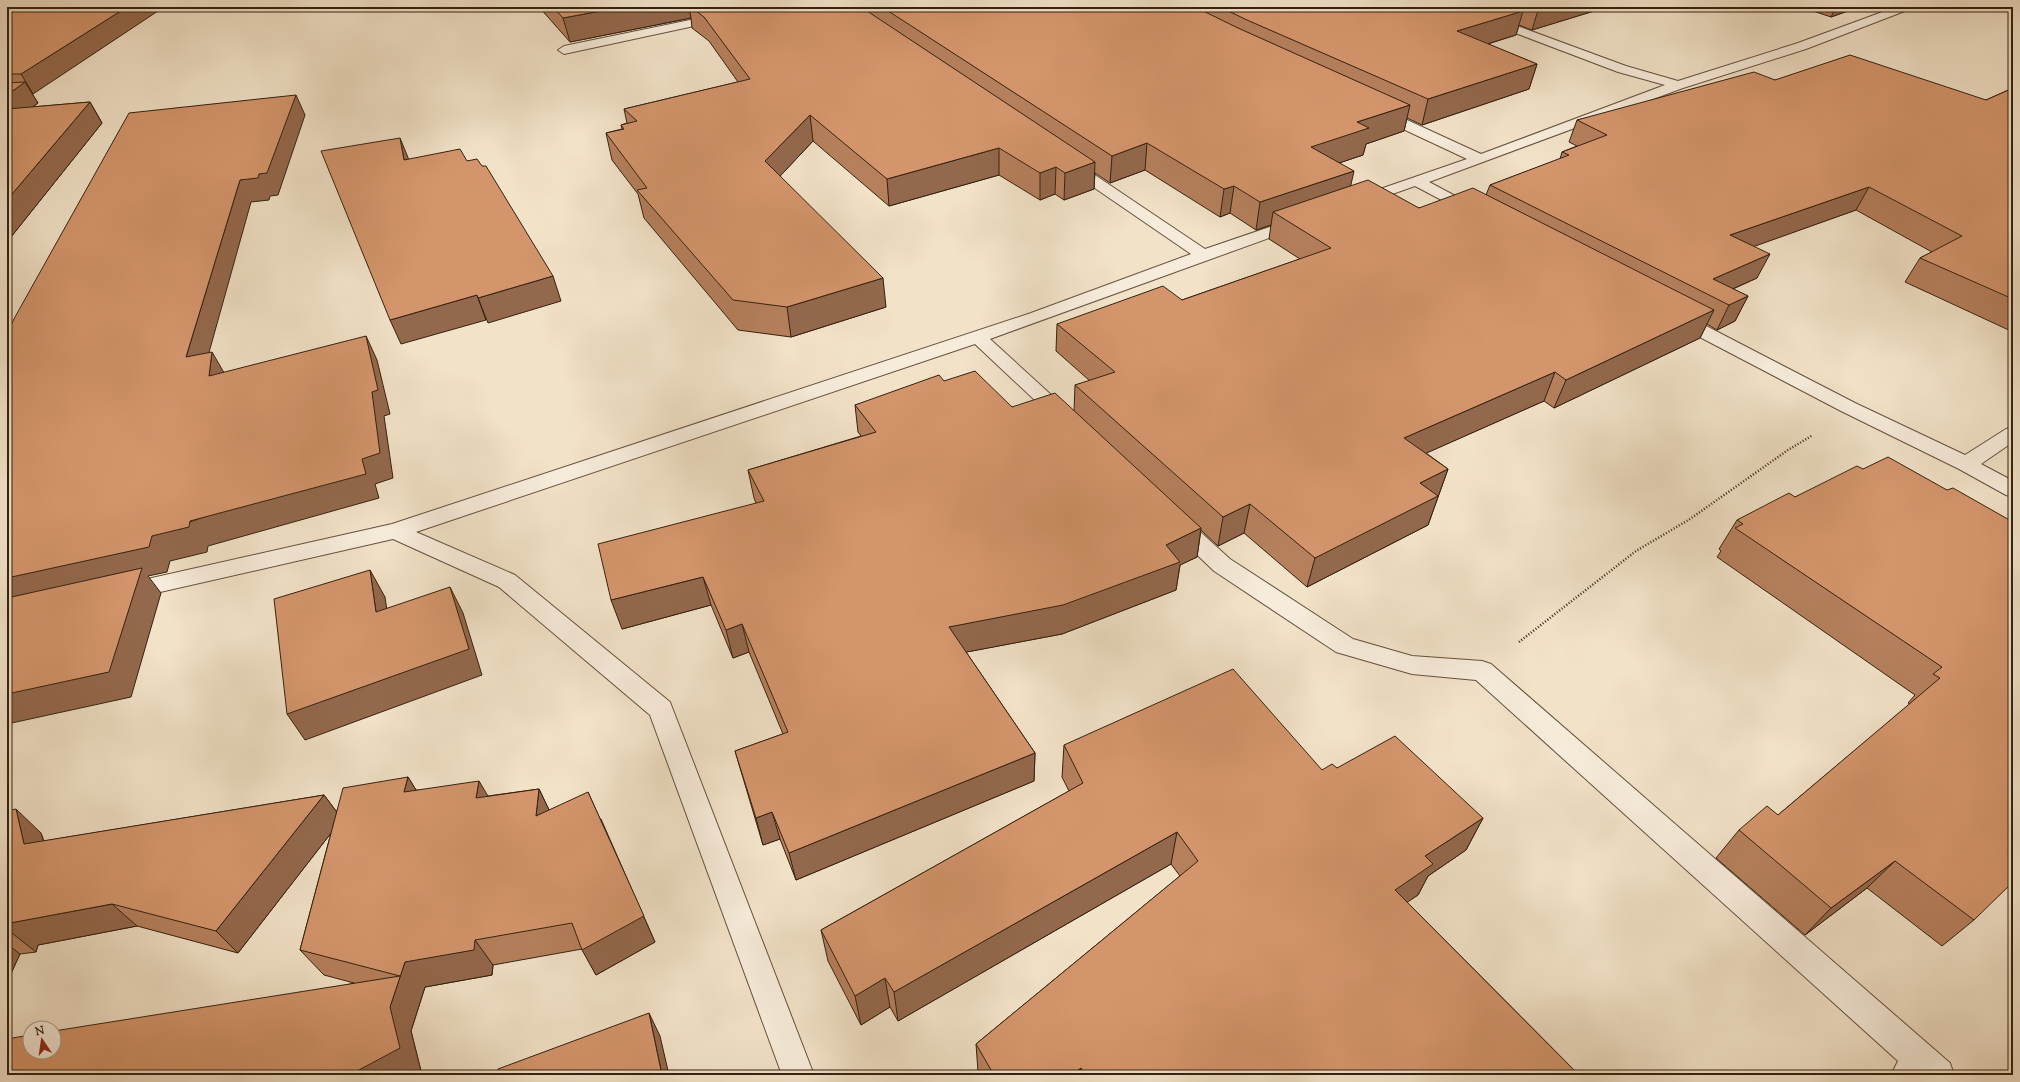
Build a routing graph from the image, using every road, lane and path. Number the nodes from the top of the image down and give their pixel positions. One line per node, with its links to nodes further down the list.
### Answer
1 (769, 7): 4 (street)
2 (1456, 7): 5 (street)
3 (1906, 7): 5 (street)
4 (564, 50)
5 (1678, 85): 8 (street)
6 (1370, 108): 8 (street)
7 (1060, 158): 13 (street)
8 (1480, 159): 9 (street)
9 (1416, 181): 10 (street); 12 (street)
10 (1342, 207)
11 (1313, 217): 13 (street)
12 (1491, 220)
13 (1203, 255): 15 (street)
14 (1664, 311): 16 (street)
15 (978, 337): 17 (street); 22 (street)
16 (1848, 407): 19 (street); 24 (path)
17 (1078, 431)
18 (2013, 432): 19 (street)
19 (1966, 464): 20 (street)
20 (2013, 490)
21 (1165, 511): 24 (street)
22 (395, 531): 23 (street); 26 (street)
23 (108, 596)
24 (1482, 671): 25 (street)
25 (1922, 1070)
26 (798, 1075)

